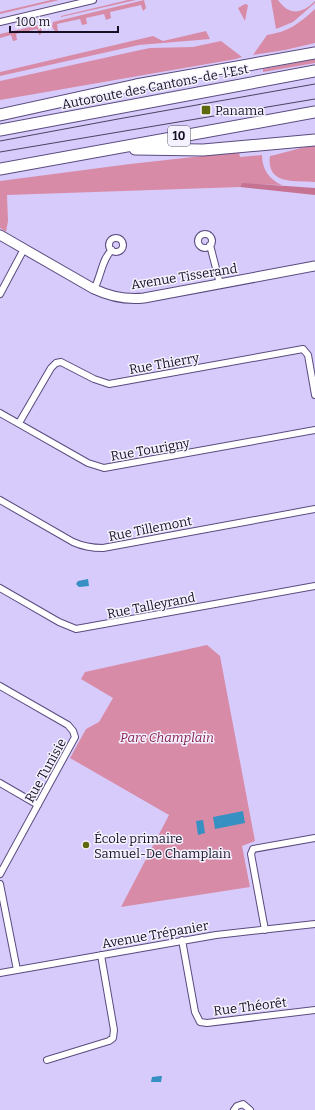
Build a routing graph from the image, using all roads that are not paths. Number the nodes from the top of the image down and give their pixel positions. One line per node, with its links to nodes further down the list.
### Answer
1 (93, 0): 2 (street)
2 (0, 22)
3 (315, 51): 6 (highway)
4 (315, 71): 7 (highway, Autoroute des Cantons-de-l'Est)
5 (315, 112): 9 (highway, 10)
6 (0, 115)
7 (0, 130)
8 (315, 140): 9 (highway)
9 (106, 149): 10 (highway, 10)
10 (0, 169)
11 (0, 235): 13 (street, Avenue Tisserand)
12 (210, 245): 16 (street)
13 (24, 249): 17 (street, Avenue Tisserand); 18 (street)
14 (112, 250): 17 (street)
15 (315, 266): 16 (street, Avenue Tisserand)
16 (220, 284): 17 (street, Avenue Tisserand)
17 (94, 289)
18 (0, 294)
19 (315, 395): 21 (street, Rue Thierry)
20 (0, 413): 21 (street, Rue Tourigny)
21 (19, 423): 22 (street, Rue Tourigny)
22 (315, 430)
23 (0, 500): 24 (street, Rue Tillemont)
24 (315, 509)
25 (315, 586): 26 (street, Rue Talleyrand)
26 (0, 588)
27 (0, 686): 29 (street, Rue Tunisie)
28 (0, 784): 29 (street)
29 (38, 805): 31 (street, Rue Tunisie)
30 (315, 838): 34 (street)
31 (0, 874)
32 (0, 884): 37 (street)
33 (315, 924): 34 (street, Avenue Trépanier)
34 (265, 930): 35 (street, Avenue Trépanier)
35 (182, 940): 36 (street, Avenue Trépanier); 39 (street, Rue Théorêt)
36 (101, 955): 37 (street, Avenue Trépanier); 40 (street)
37 (17, 970): 38 (street, Avenue Trépanier)
38 (0, 973)
39 (315, 1010)
40 (47, 1060)
41 (234, 1110): 42 (street)
42 (250, 1110)

